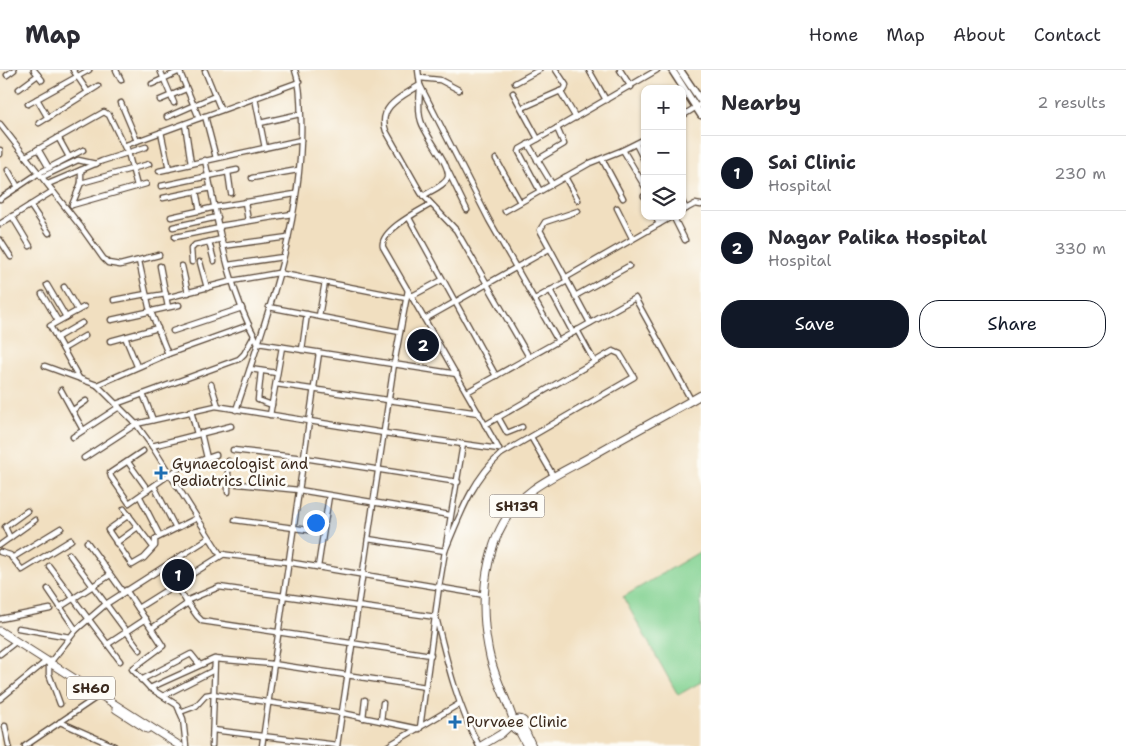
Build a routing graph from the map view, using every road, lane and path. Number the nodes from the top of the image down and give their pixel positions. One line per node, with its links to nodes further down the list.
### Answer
1 (14, 70): 18 (street)
2 (34, 70): 19 (street)
3 (74, 70): 20 (street)
4 (88, 70): 20 (street)
5 (116, 70): 24 (street)
6 (160, 70): 22 (street)
7 (180, 70): 22 (street); 32 (street)
8 (295, 70): 25 (street)
9 (418, 70): 21 (street)
10 (539, 70): 26 (street)
11 (556, 70): 34 (street)
12 (589, 70): 42 (street)
13 (620, 70): 30 (street)
14 (657, 70): 30 (street)
15 (672, 70): 46 (main road)
16 (680, 70): 46 (main road)
17 (205, 71): 38 (street)
18 (7, 75)
19 (38, 75): 23 (street); 31 (street)
20 (78, 76): 35 (street); 40 (street)
21 (420, 78): 28 (street); 33 (street)
22 (163, 79): 27 (street); 37 (street)
23 (42, 80)
24 (121, 80)
25 (299, 82): 39 (street); 51 (street)
26 (515, 83)
27 (152, 84)
28 (420, 85): 90 (street); 118 (street); 174 (street)
29 (98, 86): 35 (street)
30 (631, 87): 42 (street)
31 (19, 89)
32 (186, 89): 37 (street); 47 (street)
33 (459, 90)
34 (560, 91): 48 (street); 57 (street)
35 (88, 92): 55 (street)
36 (513, 93): 48 (street)
37 (171, 95): 41 (street); 44 (street)
38 (215, 96): 47 (street); 49 (street)
39 (255, 98): 49 (street); 59 (street)
40 (37, 99): 45 (street); 55 (street)
41 (160, 100)
42 (606, 100): 57 (street)
43 (121, 103): 67 (street)
44 (174, 103)
45 (28, 104)
46 (699, 104): 50 (street); 52 (main road)
47 (193, 105): 54 (street); 56 (street)
48 (522, 108): 65 (street)
49 (221, 110): 53 (street)
50 (686, 113)
51 (300, 114): 59 (street); 66 (street)
52 (701, 115)
53 (205, 116): 56 (street); 82 (street)
54 (167, 117)
55 (48, 118): 58 (street)
56 (199, 118): 61 (street)
57 (576, 118): 62 (street)
58 (40, 123)
59 (260, 123): 72 (street)
60 (0, 124): 80 (street)
61 (185, 124): 63 (street); 89 (street)
62 (557, 128): 65 (street); 86 (street)
63 (161, 132): 67 (street); 92 (street)
64 (58, 137): 73 (street); 76 (street); 81 (street)
65 (538, 138): 69 (street)
66 (301, 140): 72 (street); 97 (street)
67 (137, 141): 76 (street)
68 (641, 141): 70 (street)
69 (528, 144): 86 (street); 114 (street)
70 (636, 144): 77 (street); 79 (street)
71 (146, 147): 76 (street)
72 (265, 148): 82 (street)
73 (38, 149): 80 (street); 91 (street)
74 (0, 150): 78 (street)
75 (83, 150): 81 (street)
76 (126, 150): 87 (street); 95 (street)
77 (623, 150): 84 (street); 104 (street)
78 (0, 154)
79 (641, 154)
80 (26, 156): 100 (street)
81 (69, 158): 91 (street)
82 (216, 158): 85 (street)
83 (496, 159): 124 (street)
84 (602, 159): 102 (street); 121 (street)
85 (205, 160): 89 (street); 101 (street)
86 (537, 160): 108 (street)
87 (96, 164): 94 (street); 100 (street)
88 (149, 164): 95 (street)
89 (191, 164): 92 (street)
90 (445, 165): 118 (street); 132 (street)
91 (49, 168): 100 (street)
92 (169, 169): 98 (street)
93 (8, 170): 111 (street)
94 (80, 170): 105 (street); 106 (street)
95 (132, 170): 105 (street); 109 (street)
96 (237, 170): 99 (street)
97 (298, 170): 103 (street); 117 (street)
98 (159, 171)
99 (228, 172): 101 (street); 116 (street)
100 (41, 175): 106 (street); 111 (street)
101 (209, 176): 110 (street); 112 (street)
102 (565, 177): 108 (street); 122 (street)
103 (252, 178)
104 (641, 180)
105 (81, 183): 127 (street)
106 (48, 184): 113 (street)
107 (146, 184): 109 (street)
108 (552, 184): 114 (street)
109 (137, 186): 127 (street)
110 (161, 186)
111 (18, 187): 119 (street)
112 (211, 188): 115 (street); 129 (street)
113 (53, 190): 125 (street); 134 (street)
114 (540, 191): 124 (street)
115 (196, 192): 120 (street); 135 (street)
116 (231, 193)
117 (296, 194): 123 (street); 137 (street)
118 (424, 196): 126 (street)
119 (1, 197)
120 (163, 198)
121 (623, 198)
122 (578, 200)
123 (245, 202): 129 (street); 145 (street)
124 (520, 202): 133 (street)
125 (30, 204): 138 (street); 150 (street)
126 (431, 204): 141 (street); 180 (street)
127 (72, 205): 134 (street)
128 (701, 205): 131 (street)
129 (216, 207): 135 (street); 140 (street)
130 (617, 208): 154 (street)
131 (686, 209)
132 (468, 210)
133 (505, 210)
134 (68, 211): 166 (street)
135 (200, 211): 139 (street)
136 (578, 211): 162 (street)
137 (292, 214): 145 (street); 153 (street)
138 (12, 216): 146 (street); 160 (street)
139 (171, 217)
140 (218, 217): 148 (street); 149 (street)
141 (409, 218): 177 (street); 184 (street)
142 (657, 220): 147 (street)
143 (666, 220): 147 (street)
144 (675, 220): 157 (street)
145 (248, 221): 149 (street)
146 (0, 224)
147 (659, 224): 154 (street)
148 (173, 227)
149 (220, 227): 151 (street); 155 (street)
150 (49, 233)
151 (198, 233): 152 (street); 159 (street)
152 (175, 237)
153 (288, 237): 161 (street); 165 (street)
154 (632, 238): 176 (street)
155 (222, 239): 158 (street); 161 (street)
156 (0, 240): 164 (street)
157 (686, 240)
158 (209, 242): 159 (street); 167 (street)
159 (200, 244): 168 (street)
160 (30, 246)
161 (223, 246): 170 (street)
162 (549, 249): 174 (street); 176 (street)
163 (160, 255): 166 (street)
164 (11, 256)
165 (283, 257): 170 (street); 175 (street)
166 (139, 261): 188 (street)
167 (214, 261)
168 (192, 262)
169 (200, 262): 183 (street)
170 (228, 265): 178 (street)
171 (160, 266): 189 (street)
172 (182, 266): 186 (street)
173 (629, 266): 191 (street)
174 (516, 267): 180 (street); 193 (street)
175 (278, 273): 178 (street); 179 (street); 199 (street)
176 (566, 279): 185 (street); 191 (street)
177 (442, 280): 190 (street); 195 (street)
178 (232, 281): 183 (street); 200 (street)
179 (324, 282): 192 (street); 204 (street)
180 (487, 283): 195 (street); 228 (street)
181 (47, 285): 205 (street)
182 (64, 287): 201 (street)
183 (207, 288): 186 (street)
184 (408, 290): 190 (street); 192 (street)
185 (550, 290): 193 (street); 214 (street)
186 (188, 293): 189 (street)
187 (42, 294): 208 (street)
188 (147, 296): 189 (street); 194 (street); 202 (street)
189 (166, 296): 198 (street)
190 (412, 296): 206 (street)
191 (575, 296): 210 (street)
192 (406, 298): 215 (street)
193 (534, 299): 221 (street)
194 (114, 300)
195 (454, 302): 206 (street); 237 (street)
196 (179, 305): 198 (street)
197 (84, 307): 201 (street)
198 (168, 307): 202 (street)
199 (269, 307): 203 (street); 222 (street)
200 (242, 308): 211 (street); 213 (street)
201 (78, 310): 205 (street)
202 (151, 311): 207 (street); 212 (street)
203 (307, 314): 204 (street); 225 (street)
204 (319, 316): 215 (street)
205 (66, 317): 208 (street)
206 (425, 319): 236 (street)
207 (111, 320)
208 (58, 321): 219 (street)
209 (82, 323): 219 (street)
210 (590, 323): 214 (street); 248 (street)
211 (249, 325): 217 (street); 227 (street)
212 (158, 328): 218 (street); 227 (street)
213 (173, 331)
214 (575, 331): 221 (street); 229 (street)
215 (400, 332): 230 (street)
216 (85, 336): 224 (street)
217 (254, 336): 222 (street); 245 (street)
218 (125, 337): 220 (street); 232 (street)
219 (56, 338): 224 (street)
220 (110, 341)
221 (558, 341): 228 (street)
222 (258, 343): 223 (street); 233 (street)
223 (282, 347): 225 (street); 235 (street)
224 (63, 349): 238 (street)
225 (302, 350): 226 (street)
226 (320, 353): 230 (street); 242 (street)
227 (168, 354): 232 (street)
228 (529, 357): 237 (street)
229 (594, 361): 260 (street); 271 (street)
230 (394, 364): 236 (street); 247 (street)
231 (45, 366): 238 (street)
232 (137, 366): 241 (street)
233 (250, 369): 234 (street); 255 (street)
234 (261, 371): 235 (street); 250 (street)
235 (278, 373): 240 (street)
236 (457, 374): 244 (street)
237 (496, 376): 244 (street)
238 (79, 378): 241 (street)
239 (212, 384): 253 (street)
240 (276, 384): 242 (street); 251 (street)
241 (97, 385): 252 (street)
242 (315, 388): 247 (street); 262 (street)
243 (61, 390): 254 (street)
244 (467, 392): 257 (street)
245 (143, 394): 252 (street); 261 (street)
246 (701, 395): 248 (main road, SH139)
247 (389, 399): 257 (street); 268 (street)
248 (691, 400): 286 (main road, SH139)
249 (86, 401): 254 (street)
250 (265, 403): 251 (street); 258 (street)
251 (272, 405): 259 (street)
252 (118, 406): 263 (street); 267 (street)
253 (218, 406): 255 (street); 256 (street)
254 (73, 410): 267 (street)
255 (236, 410): 258 (street)
256 (191, 411): 261 (street); 269 (street)
257 (478, 413): 264 (street)
258 (263, 414): 259 (street)
259 (270, 415): 262 (street)
260 (498, 417): 264 (street); 266 (street)
261 (153, 420): 263 (street)
262 (310, 422): 268 (street); 281 (street)
263 (136, 424): 273 (street); 279 (street)
264 (485, 425): 274 (street)
265 (231, 426): 269 (street)
266 (522, 427)
267 (83, 430): 270 (street)
268 (384, 433): 272 (street); 284 (street)
269 (199, 434): 273 (street); 280 (street)
270 (73, 437)
271 (531, 437): 278 (street); 286 (street)
272 (463, 444): 274 (street); 287 (street)
273 (152, 446): 285 (street)
274 (498, 448): 278 (street)
275 (233, 450): 281 (street)
276 (143, 451): 283 (street)
277 (216, 454): 280 (street)
278 (501, 454): 317 (street)
279 (84, 458)
280 (207, 458): 285 (street)
281 (304, 458): 284 (street); 291 (street)
282 (228, 461): 288 (street)
283 (128, 462): 290 (street); 294 (street)
284 (378, 469): 287 (street); 295 (street)
285 (170, 474): 289 (street); 300 (street)
286 (554, 477): 332 (main road, SH139)
287 (458, 482): 299 (street)
288 (228, 483): 291 (street); 292 (street)
289 (154, 486): 290 (street); 304 (street)
290 (148, 490): 294 (street)
291 (299, 490): 293 (street); 306 (street)
292 (228, 492)
293 (329, 496): 295 (street); 307 (street)
294 (140, 497): 308 (street)
295 (373, 503): 299 (street); 311 (street)
296 (124, 509): 298 (street)
297 (27, 510): 309 (street)
298 (129, 515): 303 (street); 314 (street)
299 (450, 515): 317 (street)
300 (197, 518): 304 (street); 310 (street)
301 (35, 520): 309 (street)
302 (235, 520): 306 (street)
303 (138, 527): 314 (street); 316 (street)
304 (175, 527): 308 (street)
305 (61, 528): 321 (street)
306 (293, 528): 307 (street); 322 (street)
307 (323, 532): 324 (street)
308 (160, 536): 316 (street)
309 (10, 538): 315 (street)
310 (209, 538): 320 (street); 331 (street)
311 (368, 539): 317 (street); 325 (street)
312 (71, 540): 321 (street)
313 (87, 542): 326 (street)
314 (116, 543): 316 (street)
315 (0, 545)
316 (153, 547)
317 (445, 551): 329 (street)
318 (0, 552): 321 (street)
319 (69, 554): 328 (street)
320 (224, 554): 322 (street); 327 (street)
321 (12, 558)
322 (287, 562): 324 (street); 333 (street)
323 (50, 566): 334 (street)
324 (318, 567): 325 (street)
325 (362, 574): 329 (street); 337 (street)
326 (110, 575): 328 (street); 331 (street)
327 (175, 585): 335 (street); 339 (street)
328 (92, 586): 334 (street); 336 (street)
329 (439, 587): 332 (street); 342 (street)
330 (48, 589): 338 (street)
331 (125, 591): 336 (street); 339 (street)
332 (485, 594): 384 (main road, SH139)
333 (282, 595): 335 (street); 337 (street); 349 (street)
334 (74, 598): 338 (street); 341 (street)
335 (187, 602): 346 (street); 349 (street)
336 (106, 605): 341 (street); 350 (street)
337 (358, 606): 342 (street); 353 (street)
338 (60, 607): 347 (street)
339 (138, 608): 344 (street)
340 (50, 609): 343 (street)
341 (89, 617): 347 (street); 355 (street)
342 (436, 617): 358 (street); 377 (street)
343 (0, 619)
344 (146, 619): 346 (street); 350 (street)
345 (18, 628): 352 (street)
346 (152, 628): 366 (street)
347 (76, 630): 352 (street)
348 (0, 631): 361 (main road, SH60)
349 (278, 631): 353 (street); 363 (street)
350 (126, 632): 355 (street); 356 (street)
351 (0, 636): 354 (main road, SH60)
352 (70, 638): 361 (street)
353 (352, 642): 358 (street); 365 (street)
354 (13, 644): 357 (street); 361 (main road, SH60)
355 (108, 644): 360 (street)
356 (140, 650)
357 (0, 654)
358 (431, 655): 367 (street)
359 (215, 660): 362 (street); 363 (street); 364 (street)
360 (120, 661)
361 (48, 664): 371 (main road, SH60); 372 (street); 376 (street); 392 (main road, SH60)
362 (198, 664): 366 (street); 368 (street)
363 (273, 664): 365 (street); 374 (street)
364 (214, 670): 369 (street); 370 (street)
365 (347, 675): 367 (street); 379 (street)
366 (141, 680): 368 (street)
367 (426, 687): 385 (street)
368 (150, 688): 370 (street)
369 (212, 694): 374 (street); 378 (street); 386 (street)
370 (162, 696): 378 (street)
371 (97, 697): 381 (street); 391 (main road, SH60)
372 (0, 699)
373 (365, 700): 380 (street)
374 (268, 702): 379 (street); 387 (street)
375 (383, 703): 382 (street)
376 (60, 704)
377 (460, 704): 385 (street); 398 (street)
378 (180, 712): 393 (street)
379 (342, 713): 380 (street); 396 (street)
380 (363, 718): 382 (street)
381 (60, 722): 389 (street); 390 (street)
382 (381, 722): 385 (street)
383 (5, 726): 388 (street)
384 (518, 726): 398 (main road); 399 (main road); 400 (main road)
385 (420, 729): 397 (street)
386 (213, 730): 387 (street); 394 (street)
387 (263, 735): 395 (street); 396 (street)
388 (9, 746)
389 (25, 746)
390 (114, 746)
391 (172, 746)
392 (180, 746)
393 (186, 746)
394 (212, 746)
395 (262, 746)
396 (337, 746)
397 (388, 746)
398 (480, 746)
399 (527, 746)
400 (532, 746)

